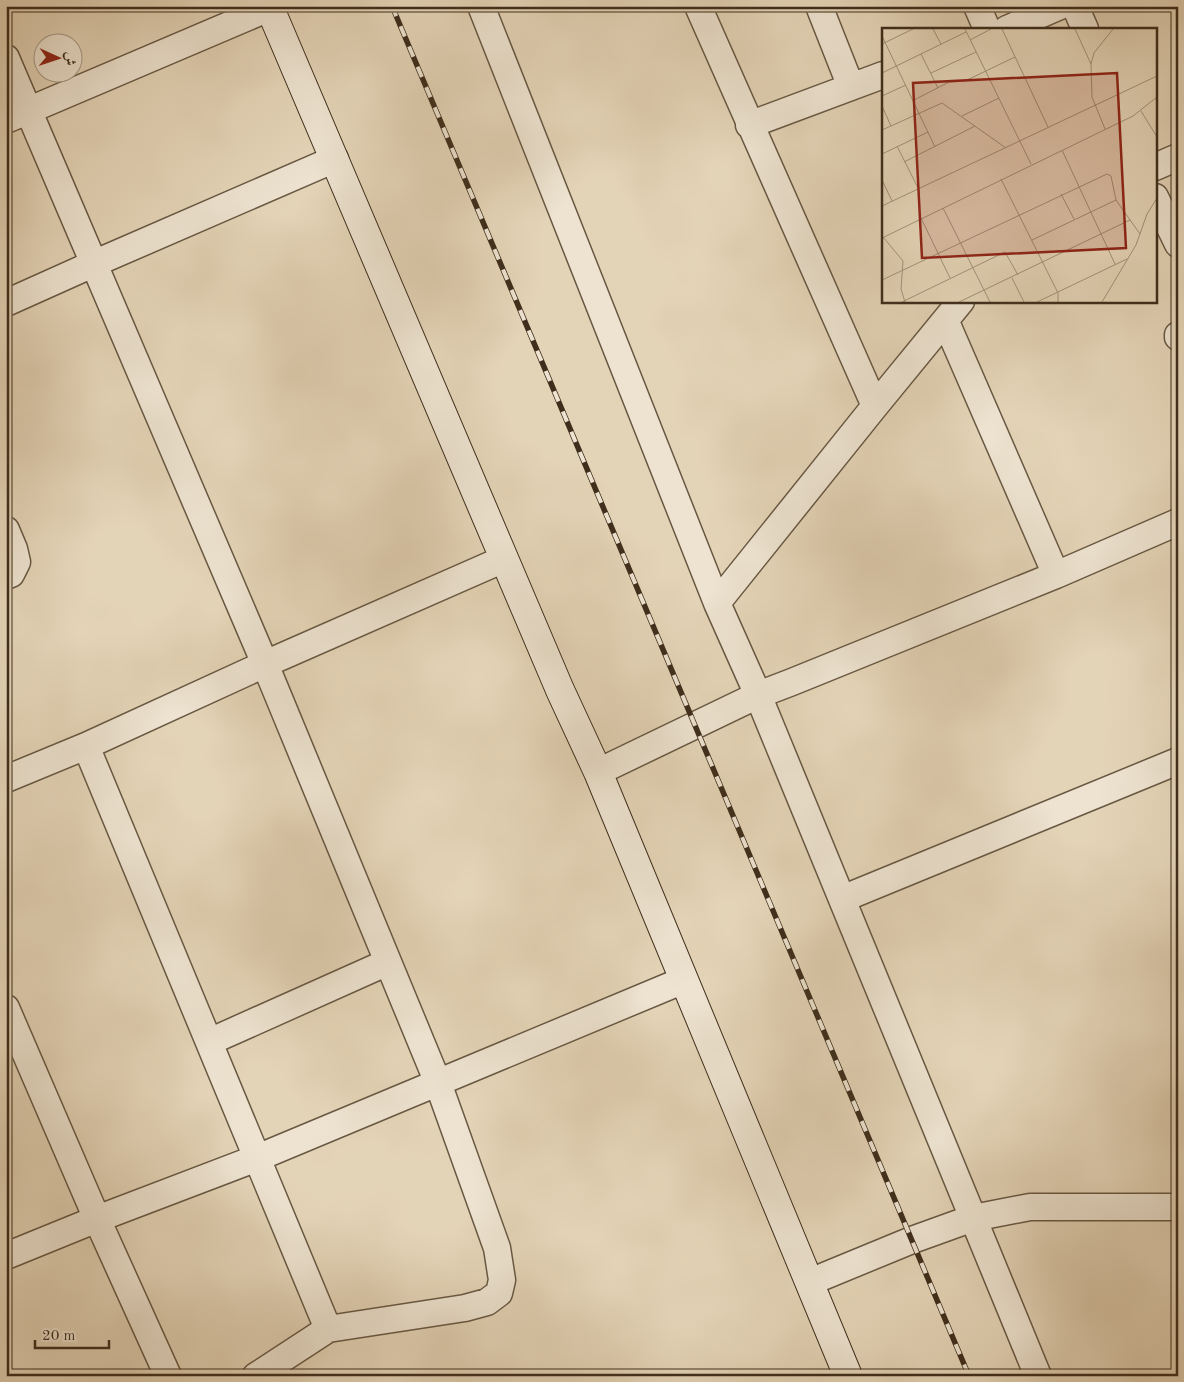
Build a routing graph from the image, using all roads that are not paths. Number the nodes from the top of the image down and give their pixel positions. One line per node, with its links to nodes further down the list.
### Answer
1 (481, 6): 31 (street)
2 (698, 6): 15 (street)
3 (819, 6): 13 (street)
4 (977, 6): 8 (street)
5 (1060, 6): 9 (street)
6 (1075, 6): 10 (street)
7 (269, 7): 14 (street); 17 (street)
8 (987, 28)
9 (1008, 28)
10 (1085, 28)
11 (6, 58): 14 (street)
12 (882, 75): 13 (street)
13 (851, 87): 15 (street)
14 (17, 116): 21 (street)
15 (749, 125): 25 (street)
16 (1178, 157): 18 (street)
17 (335, 159): 21 (street); 28 (street)
18 (1156, 167)
19 (1156, 199): 20 (street)
20 (1178, 244)
21 (93, 264): 23 (street); 32 (street)
22 (960, 302): 24 (street)
23 (6, 303)
24 (946, 322): 25 (street); 29 (street)
25 (875, 406): 31 (street)
26 (1178, 522): 29 (street)
27 (6, 530): 30 (street)
28 (504, 558): 32 (street); 36 (street)
29 (1056, 575): 33 (street)
30 (6, 576)
31 (717, 603): 33 (street)
32 (265, 664): 34 (street); 39 (street)
33 (758, 695): 36 (street); 38 (street)
34 (86, 746): 37 (street); 42 (street)
35 (1178, 761): 38 (street)
36 (598, 772): 40 (street)
37 (6, 779)
38 (842, 899): 46 (street)
39 (388, 962): 42 (street); 43 (street)
40 (684, 980): 43 (street); 49 (street)
41 (6, 1008): 47 (street)
42 (209, 1042): 44 (street)
43 (438, 1083): 44 (street); 50 (street)
44 (257, 1158): 47 (street); 50 (street)
45 (1178, 1207): 46 (street)
46 (974, 1218): 49 (street); 54 (street)
47 (97, 1219): 48 (street); 51 (street)
48 (6, 1256)
49 (810, 1282): 53 (street)
50 (328, 1329): 52 (street)
51 (168, 1376)
52 (256, 1376)
53 (848, 1376)
54 (1038, 1376)

